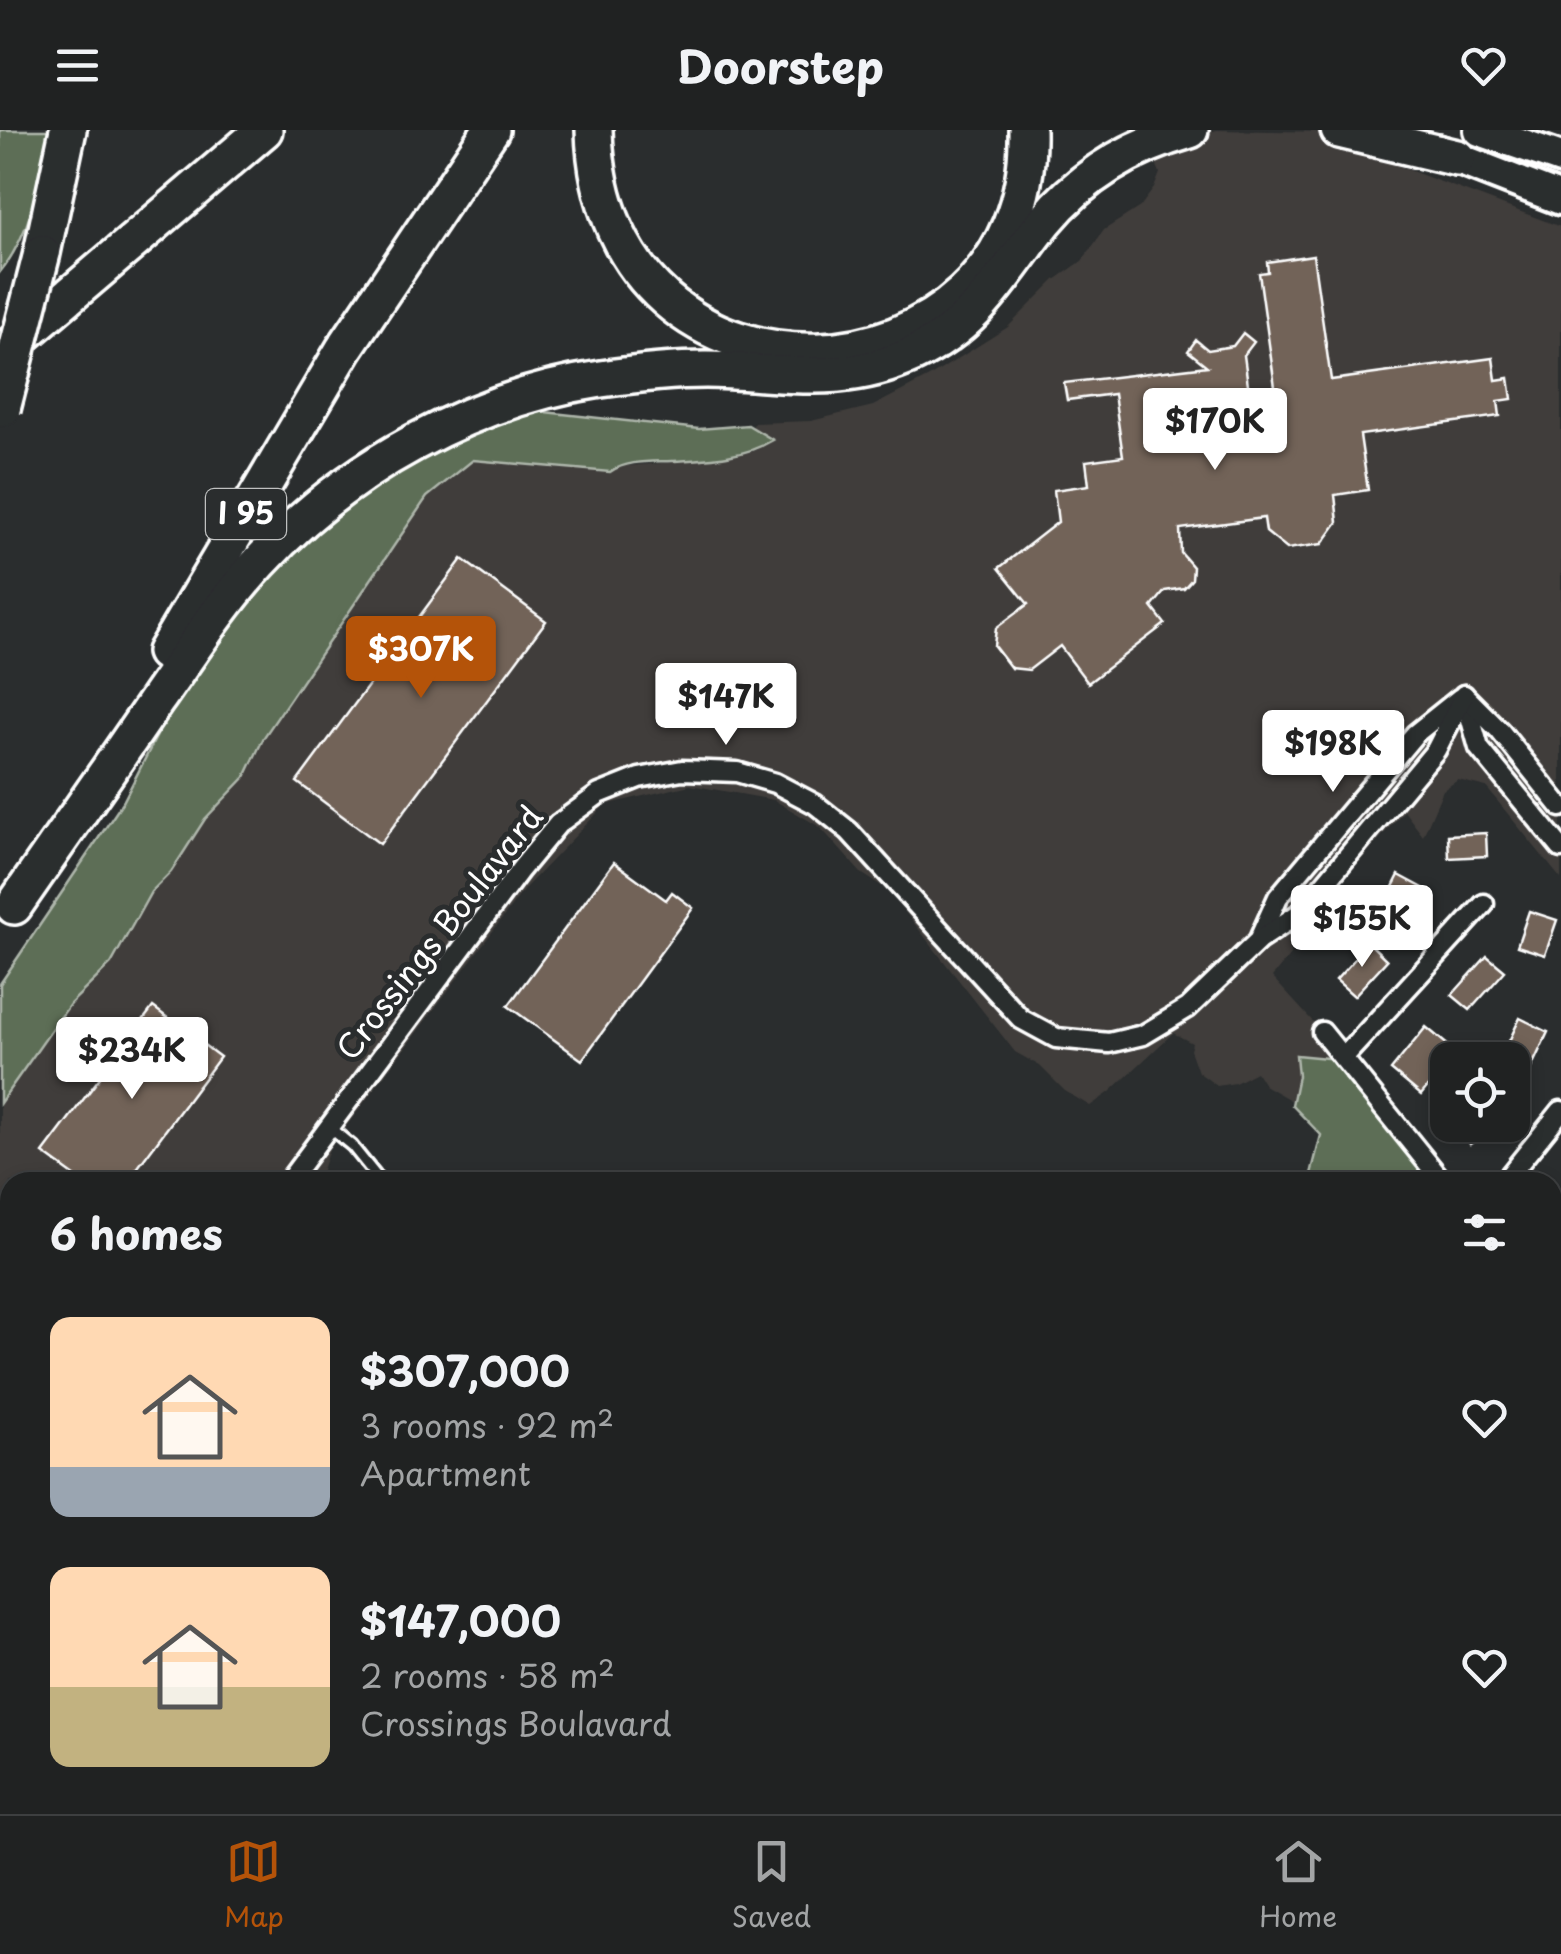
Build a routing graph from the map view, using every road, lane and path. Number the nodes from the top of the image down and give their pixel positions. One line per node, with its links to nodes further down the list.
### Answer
1 (68, 130): 14 (highway, bridge)
2 (264, 130): 13 (highway)
3 (492, 130): 19 (highway, I 95)
4 (594, 130): 5 (highway)
5 (1027, 130)
6 (1190, 130): 19 (highway)
7 (1339, 130): 10 (highway)
8 (1378, 130): 10 (main road)
9 (1480, 130): 11 (main road)
10 (1457, 158): 12 (main road)
11 (1561, 158)
12 (1561, 199)
13 (0, 355)
14 (1, 414)
15 (1464, 695): 16 (street); 17 (street); 20 (street, Crossings Boulavard); 20 (street, Crossings Boulavard)
16 (1561, 808)
17 (1561, 848)
18 (1484, 904): 22 (street)
19 (7, 917)
20 (1258, 940): 24 (street, Crossings Boulavard)
21 (1322, 1032): 22 (street)
22 (1343, 1058): 27 (street)
23 (1561, 1111): 28 (street)
24 (329, 1127): 25 (street, Crossings Boulavard); 26 (lane)
25 (295, 1172)
26 (373, 1172)
27 (1436, 1172)
28 (1512, 1172)

